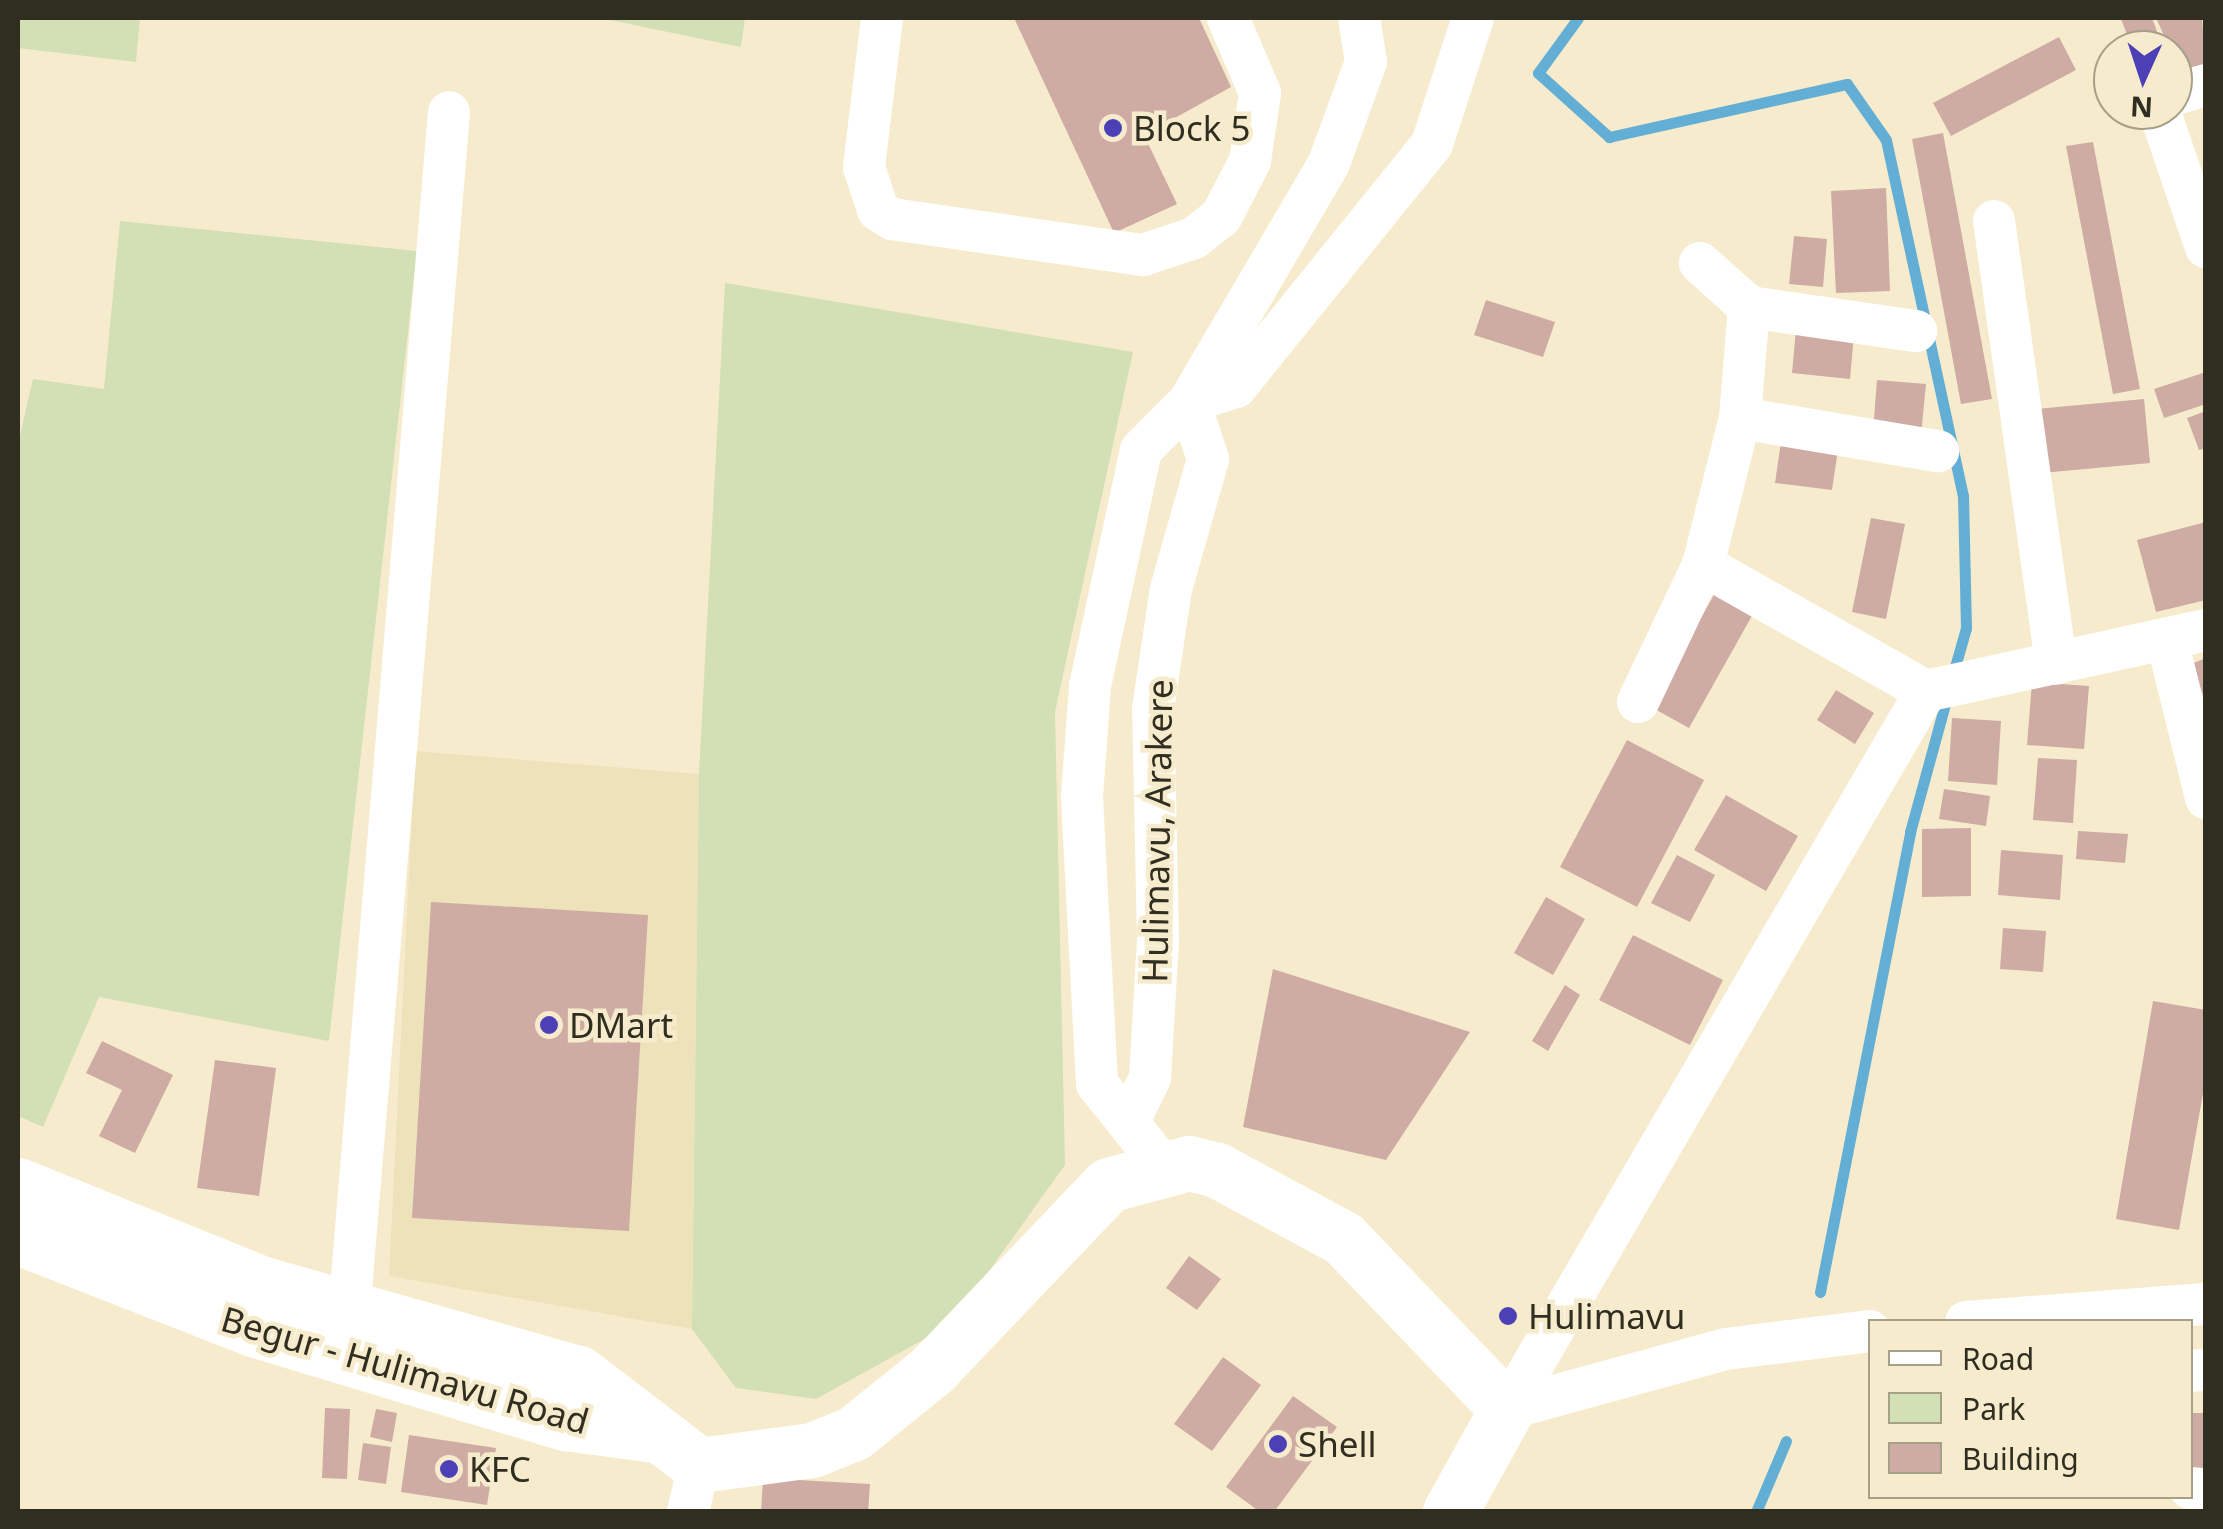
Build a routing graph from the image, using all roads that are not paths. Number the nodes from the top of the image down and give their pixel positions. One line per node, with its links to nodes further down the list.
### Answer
1 (882, 18): 2 (street)
2 (1228, 18)
3 (1359, 18): 12 (street)
4 (1473, 18): 12 (street)
5 (450, 112): 28 (street)
6 (2166, 130): 8 (street)
7 (1994, 220): 17 (street)
8 (2206, 247)
9 (1700, 264): 10 (street)
10 (1749, 307): 11 (street); 13 (street)
11 (1916, 330)
12 (1189, 402): 21 (street, Hulimavu, Arakere); 21 (street, Hulimavu, Arakere)
13 (1740, 418): 14 (street); 15 (street)
14 (1938, 451)
15 (1703, 565): 18 (street); 19 (street)
16 (2186, 635): 17 (street); 20 (street)
17 (2056, 664): 18 (street)
18 (1942, 687): 29 (street)
19 (1638, 702)
20 (2206, 798)
21 (1130, 1119): 22 (street)
22 (1162, 1165): 29 (main road); 30 (main road)
23 (18, 1185): 28 (main road, Begur - Hulimavu Road)
24 (18, 1238): 28 (main road, Begur - Hulimavu Road)
25 (2206, 1304): 26 (street)
26 (2006, 1319)
27 (1868, 1331): 29 (street)
28 (348, 1333): 30 (main road, Begur - Hulimavu Road)
29 (1507, 1410): 31 (main road)
30 (694, 1488)
31 (1450, 1512)

